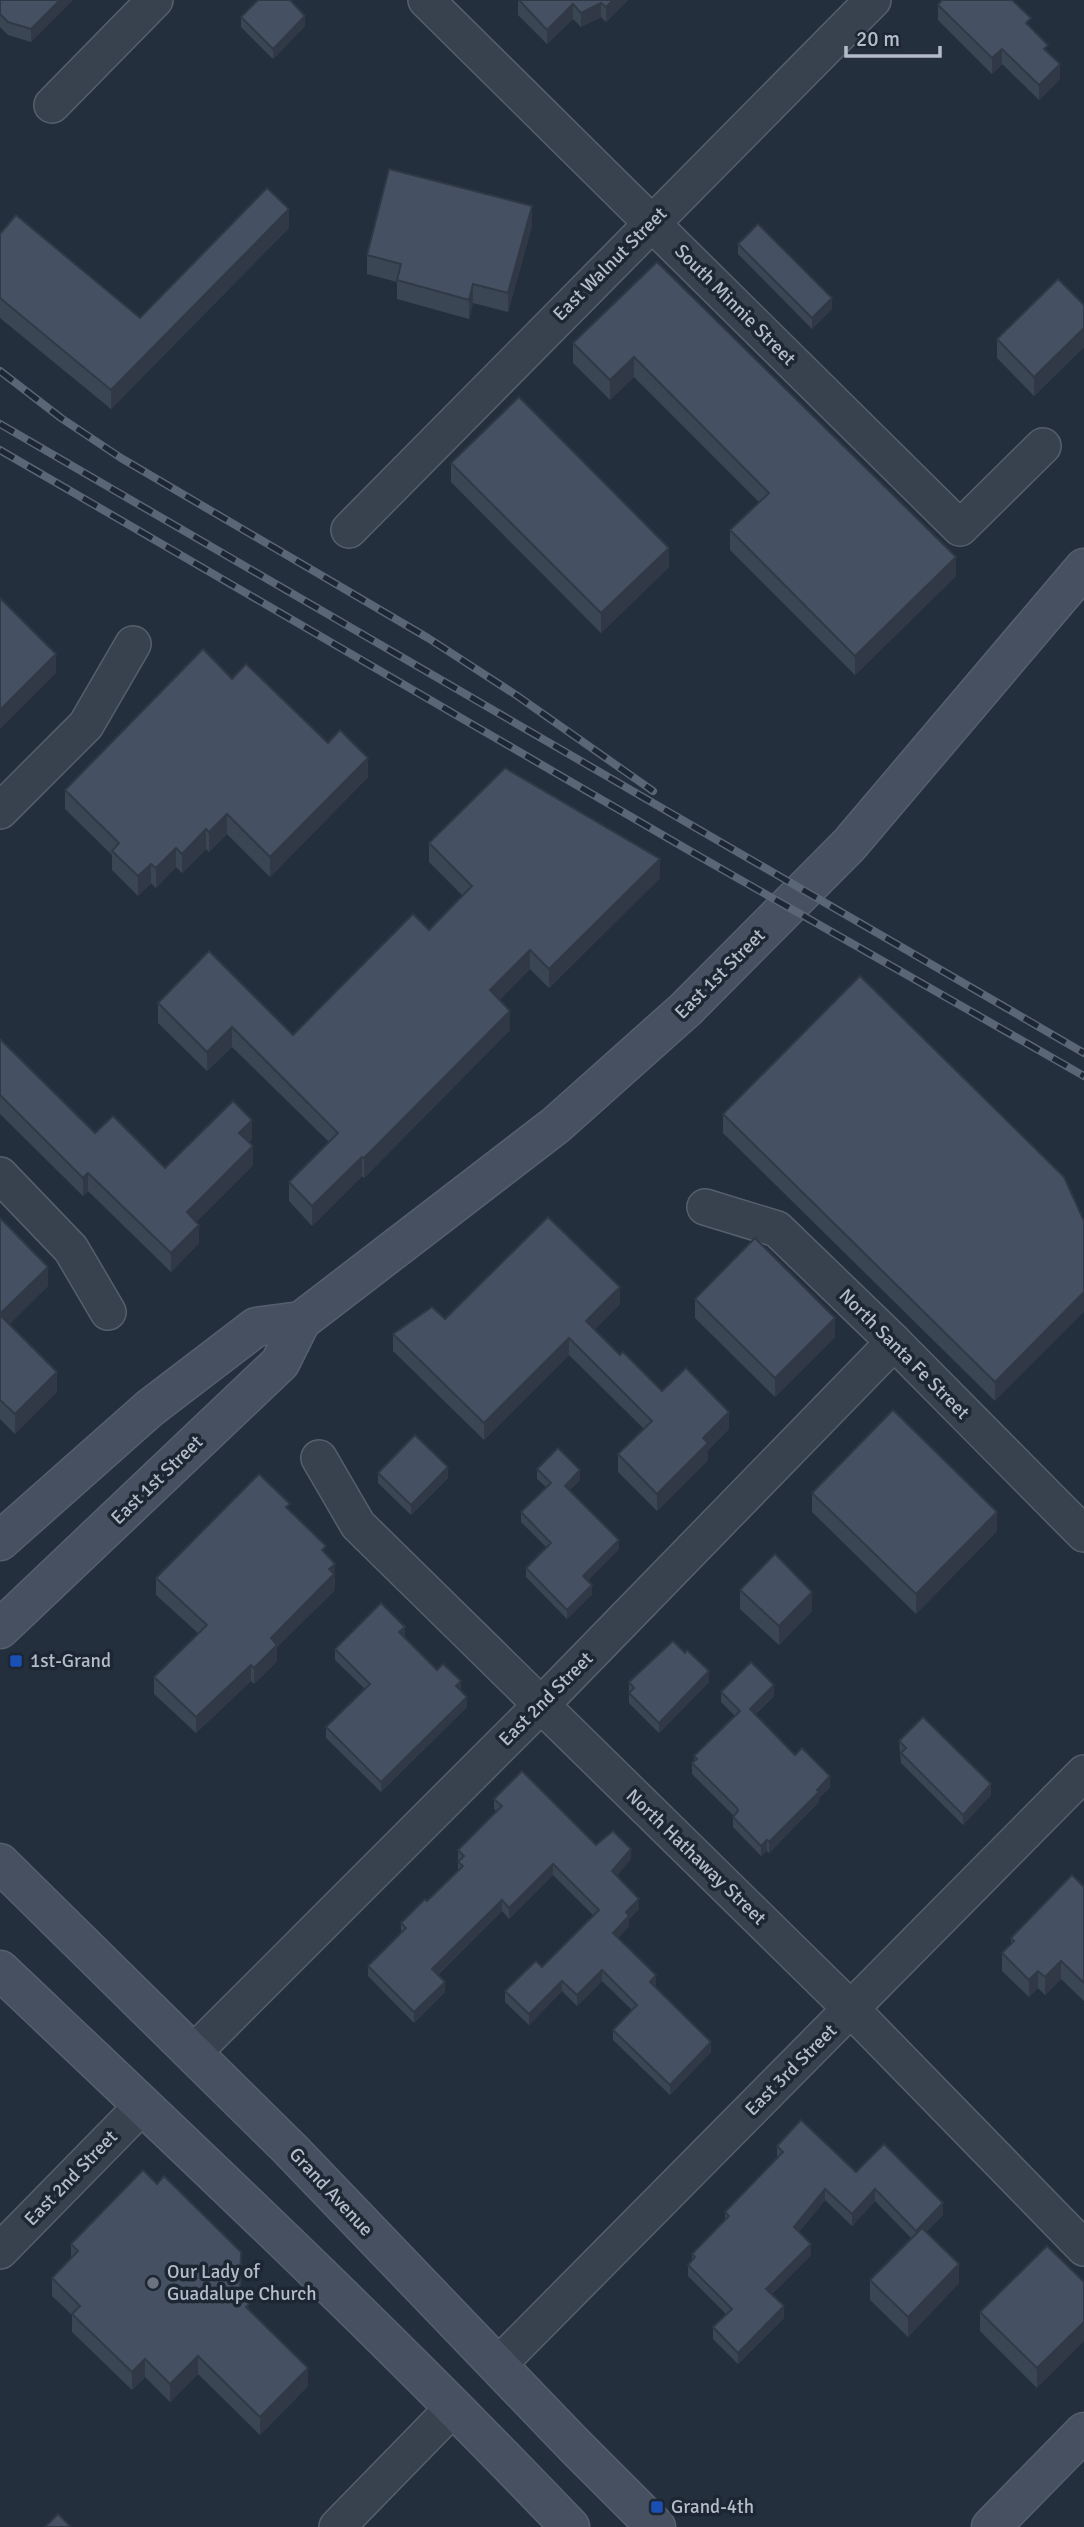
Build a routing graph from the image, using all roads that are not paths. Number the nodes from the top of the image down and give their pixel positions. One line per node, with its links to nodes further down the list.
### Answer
1 (155, 0): 4 (street)
2 (426, 0): 5 (street, South Minnie Street)
3 (873, 0): 5 (street, East Walnut Street)
4 (51, 105)
5 (651, 223): 6 (street, South Minnie Street); 7 (street, East Walnut Street)
6 (1043, 446)
7 (349, 530)
8 (1084, 568): 14 (main road, East 1st Street)
9 (133, 643): 10 (street)
10 (0, 811)
11 (0, 1175): 13 (street)
12 (705, 1207): 15 (street, North Santa Fe Street)
13 (108, 1312)
14 (301, 1321): 18 (main road); 19 (main road, East 1st Street)
15 (894, 1342): 17 (street, North Santa Fe Street); 20 (street, East 2nd Street)
16 (319, 1458): 20 (street, North Hathaway Street)
17 (1084, 1534)
18 (0, 1541)
19 (0, 1629)
20 (541, 1704): 24 (street, North Hathaway Street); 25 (street, East 2nd Street)
21 (1084, 1773): 24 (street, East 3rd Street)
22 (0, 1863): 25 (main road, Grand Avenue)
23 (0, 1970): 26 (main road)
24 (851, 2009): 27 (street, North Hathaway Street); 29 (street, East 3rd Street)
25 (194, 2052): 29 (main road, Grand Avenue)
26 (143, 2105): 28 (street, East 2nd Street); 30 (main road)
27 (1084, 2249)
28 (0, 2251)
29 (497, 2366): 34 (main road, Grand Avenue)
30 (454, 2407): 32 (street); 33 (main road)
31 (1084, 2432): 35 (main road)
32 (337, 2527)
33 (570, 2527)
34 (656, 2527)
35 (990, 2527)

